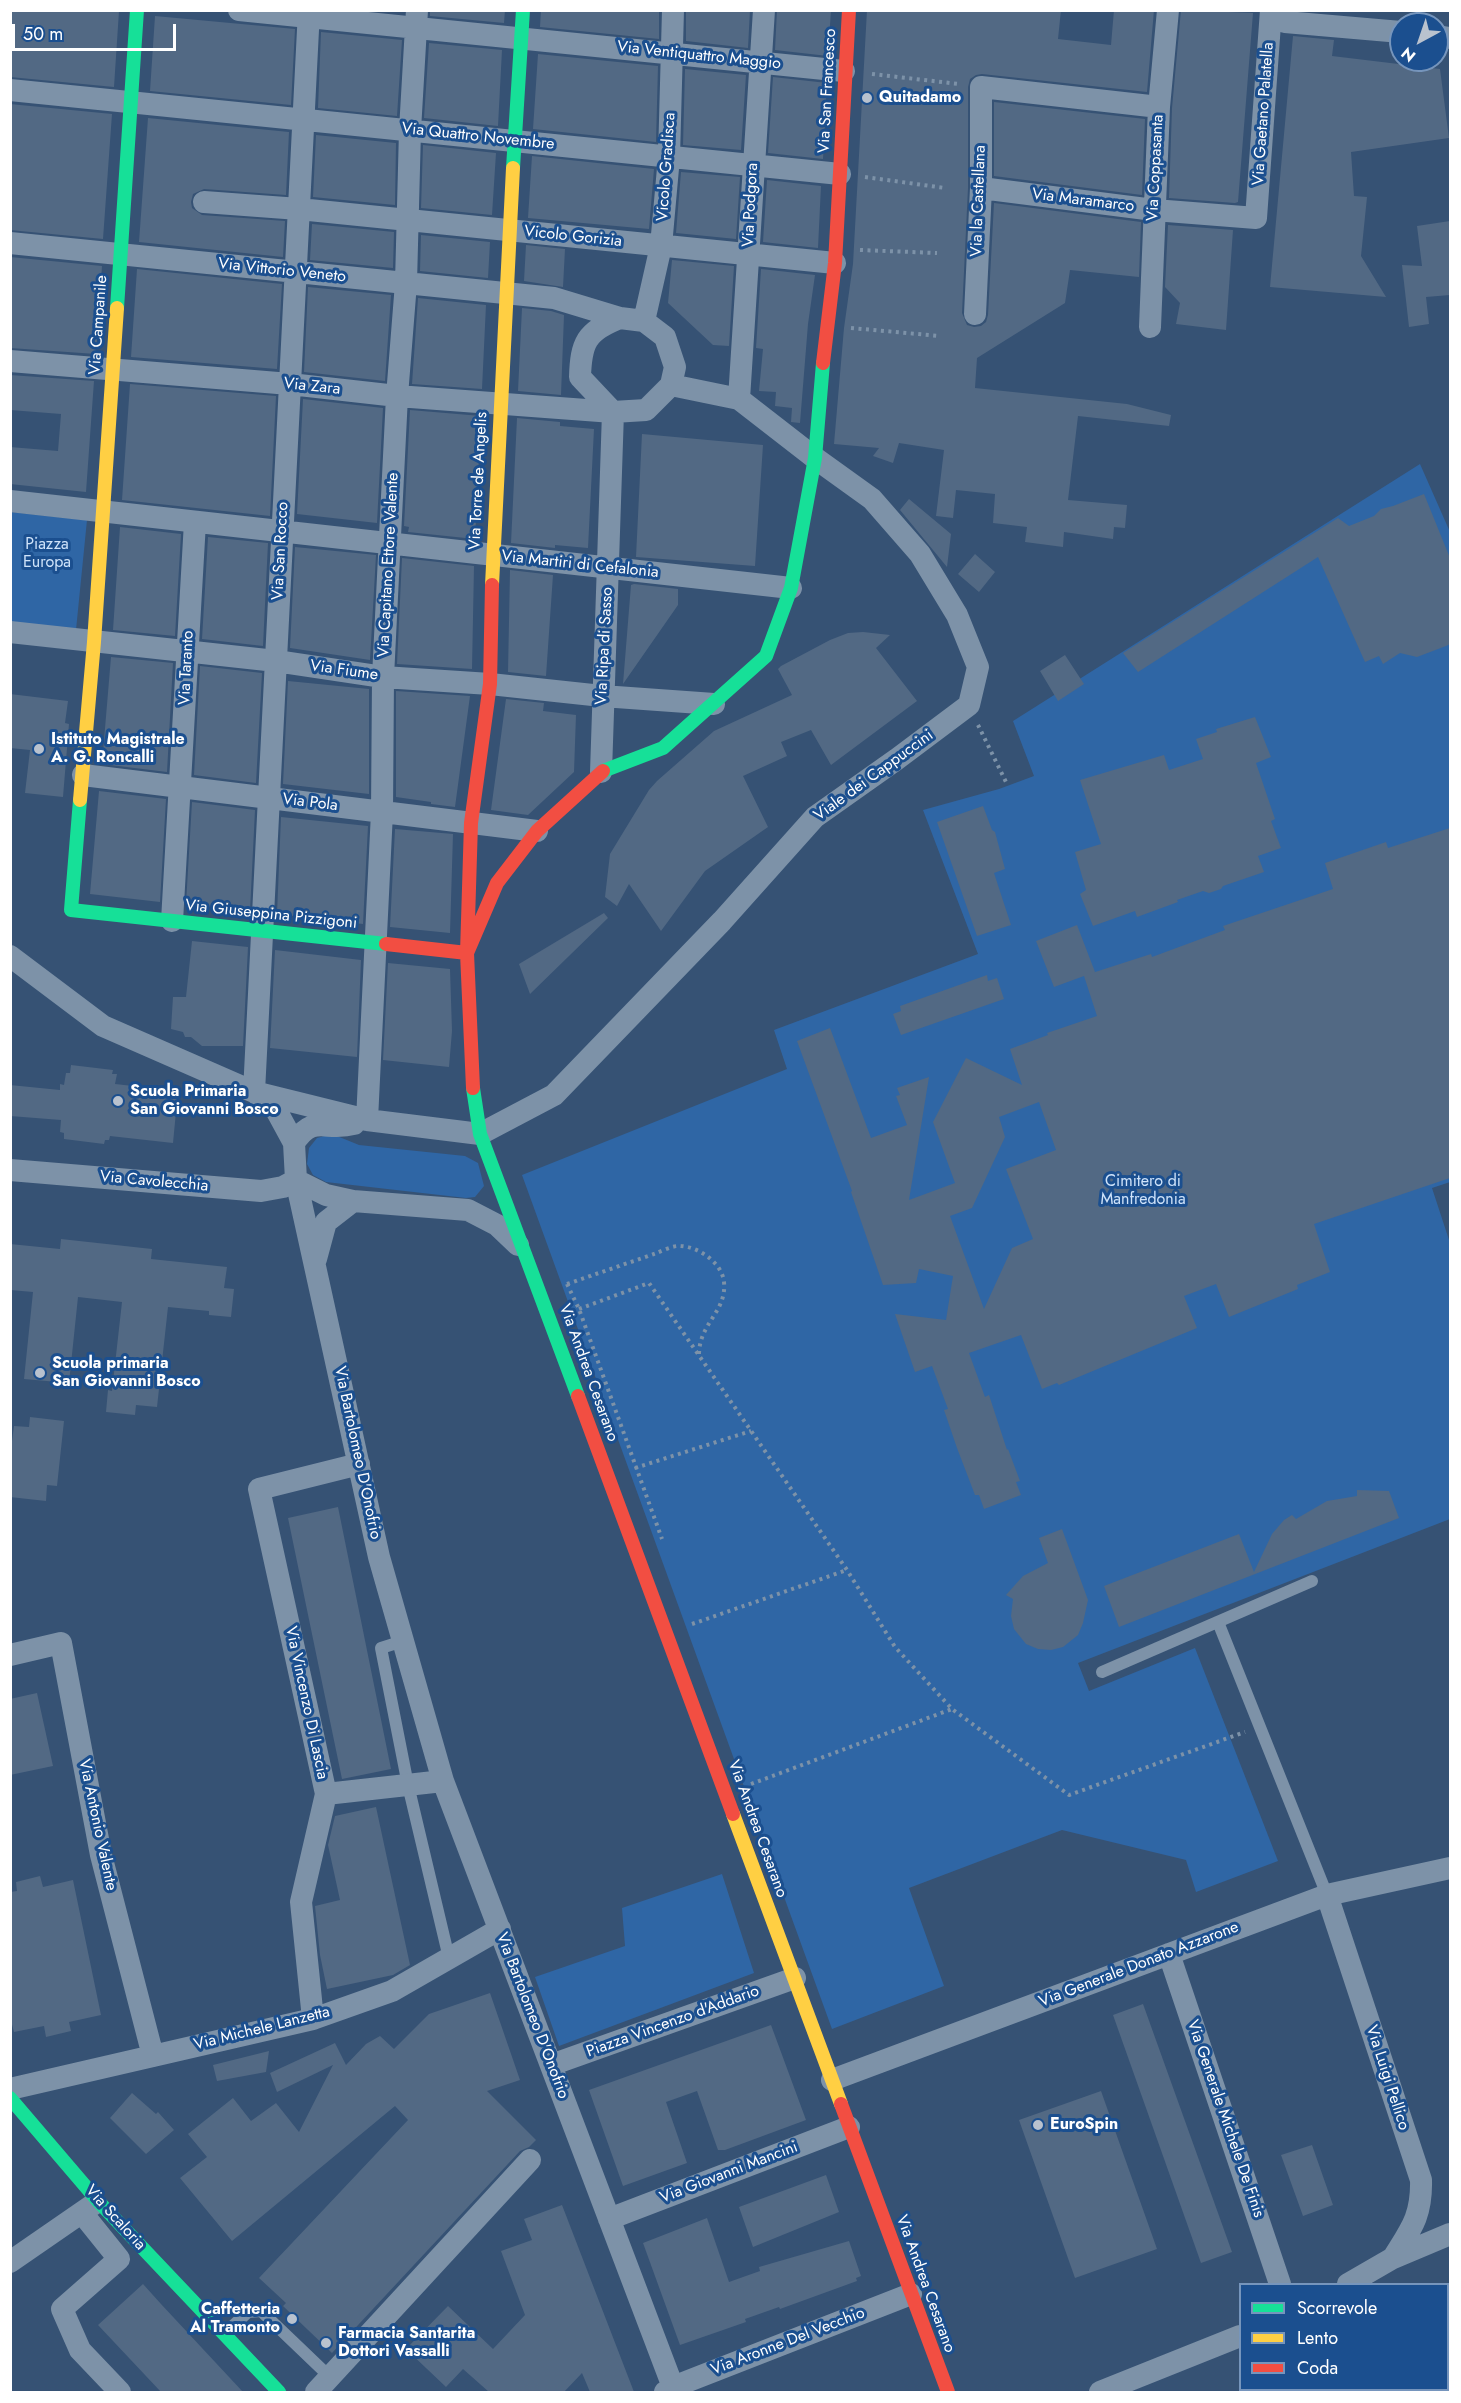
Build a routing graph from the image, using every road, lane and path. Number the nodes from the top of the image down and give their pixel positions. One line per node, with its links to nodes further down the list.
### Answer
1 (137, 10): 20 (street, Via Campanile)
2 (240, 10): 10 (street, Via Ventiquattro Maggio)
3 (523, 10): 14 (street, Via Torre de Angelis)
4 (673, 10): 15 (street, Vicolo Gradisca)
5 (764, 10): 16 (street, Via Podgora)
6 (849, 10): 17 (street, Via San Francesco)
7 (1168, 10): 21 (street, Via Coppasanta)
8 (1271, 10): 33 (street, Via Gaetano Palatella)
9 (1280, 10): 12 (street)
10 (308, 14): 11 (street, Via Ventiquattro Maggio); 22 (street, Via San Rocco)
11 (416, 19): 14 (street, Via Ventiquattro Maggio); 23 (street, Via Capitano Ettore Valente)
12 (1374, 20): 13 (street)
13 (1389, 27)
14 (521, 38): 15 (street, Via Ventiquattro Maggio); 24 (street, Via Torre de Angelis)
15 (673, 53): 16 (street, Via Ventiquattro Maggio); 25 (street, Vicolo Gradisca)
16 (760, 61): 17 (street, Via Ventiquattro Maggio); 26 (street, Via Podgora)
17 (844, 70): 18 (path); 27 (street, Via San Francesco)
18 (981, 87): 21 (street); 29 (street, Via la Castellana)
19 (10, 90): 20 (street, Via Quattro Novembre)
20 (131, 102): 22 (street, Via Quattro Novembre); 39 (street, Via Campanile)
21 (1159, 107): 32 (street, Via Coppasanta)
22 (303, 120): 23 (street, Via Quattro Novembre); 31 (street, Via San Rocco)
23 (410, 130): 24 (street, Via Quattro Novembre); 34 (street, Via Capitano Ettore Valente)
24 (516, 141): 25 (street, Via Quattro Novembre); 35 (street, Via Torre de Angelis)
25 (669, 157): 26 (street, Via Quattro Novembre); 37 (street, Vicolo Gradisca)
26 (754, 165): 27 (street, Via Quattro Novembre); 40 (street, Via Podgora)
27 (840, 174): 28 (path); 41 (street)
28 (945, 188)
29 (981, 188): 32 (street, Via Maramarco); 45 (street, Via la Castellana)
30 (204, 201): 31 (street, Vicolo Gorizia)
31 (299, 209): 34 (street, Vicolo Gorizia); 42 (street, Via San Rocco)
32 (1154, 210): 33 (street, Via Maramarco); 49 (street, Via Coppasanta)
33 (1256, 218)
34 (408, 220): 35 (street, Vicolo Gorizia); 43 (street, Via Capitano Ettore Valente)
35 (510, 230): 37 (street, Vicolo Gorizia); 44 (street, Via Torre de Angelis)
36 (10, 243): 39 (street, Via Vittorio Veneto)
37 (661, 246): 40 (street, Vicolo Gorizia); 47 (street, Vicolo Gradisca)
38 (937, 253): 41 (path)
39 (120, 254): 42 (street, Via Vittorio Veneto); 52 (street, Via Campanile)
40 (748, 254): 41 (street, Vicolo Gorizia); 56 (street, Via Podgora)
41 (835, 263): 48 (street)
42 (295, 272): 43 (street, Via Vittorio Veneto); 53 (street, Via San Rocco)
43 (406, 283): 44 (street, Via Vittorio Veneto); 55 (street, Via Capitano Ettore Valente)
44 (505, 293): 46 (street, Via Vittorio Veneto); 57 (street, Via Torre de Angelis)
45 (975, 314)
46 (620, 318): 47 (street); 58 (street)
47 (644, 321): 54 (street)
48 (826, 326): 50 (path); 59 (street)
49 (1150, 327)
50 (940, 336)
51 (10, 361): 52 (street, Via Zara)
52 (113, 369): 53 (street, Via Zara); 61 (street, Via Campanile)
53 (290, 384): 55 (street, Via Zara); 63 (street, Via San Rocco)
54 (671, 385): 56 (street); 58 (street)
55 (397, 396): 57 (street, Via Zara); 64 (street, Via Capitano Ettore Valente)
56 (739, 399): 59 (street)
57 (500, 402): 58 (street, Via Zara); 65 (street, Via Torre de Angelis)
58 (613, 412): 66 (street, Via Ripa di Sasso)
59 (814, 458): 67 (street, Via Andrea Cesarano); 76 (street)
60 (10, 501): 61 (street, Via Martiri di Cefalonia)
61 (103, 512): 62 (street, Via Martiri di Cefalonia); 69 (street, Via Campanile)
62 (195, 522): 63 (street, Via Martiri di Cefalonia); 70 (street, Via Taranto)
63 (282, 532): 64 (street, Via Martiri di Cefalonia); 71 (street, Via San Rocco)
64 (391, 543): 65 (street, Via Martiri di Cefalonia); 72 (street, Via Capitano Ettore Valente)
65 (492, 555): 66 (street, Via Martiri di Cefalonia); 73 (street, Via Torre de Angelis)
66 (609, 568): 67 (street, Via Martiri di Cefalonia); 74 (street, Via Ripa di Sasso)
67 (791, 588): 75 (street, Via Andrea Cesarano)
68 (10, 632): 69 (street, Via Fiume)
69 (94, 642): 70 (street, Via Fiume); 78 (street, Via Campanile)
70 (188, 651): 71 (street, Via Fiume); 80 (street, Via Taranto)
71 (276, 661): 72 (street, Via Fiume); 81 (street, Via San Rocco)
72 (383, 677): 73 (street, Via Fiume); 82 (street, Via Capitano Ettore Valente)
73 (490, 684): 74 (street, Via Fiume); 83 (street, Via Torre de Angelis)
74 (602, 696): 75 (street, Via Fiume); 77 (street, Via Ripa di Sasso)
75 (714, 704): 77 (street, Via Andrea Cesarano)
76 (969, 705): 79 (path); 93 (street, Viale dei Cappuccini)
77 (601, 771): 84 (street, Via Andrea Cesarano)
78 (83, 775): 80 (street, Via Pola); 85 (street, Via Campanile)
79 (1007, 784)
80 (180, 787): 81 (street, Via Pola); 86 (street, Via Taranto)
81 (269, 798): 82 (street, Via Pola); 87 (street, Via San Rocco)
82 (382, 812): 83 (street, Via Pola); 88 (street, Via Capitano Ettore Valente)
83 (471, 823): 84 (street, Via Pola); 89 (street, Via Torre de Angelis)
84 (537, 831): 89 (street, Via Andrea Cesarano)
85 (71, 910): 86 (street, Via Giuseppina Pizzigoni)
86 (172, 921): 87 (street, Via Giuseppina Pizzigoni)
87 (262, 931): 88 (street, Via Giuseppina Pizzigoni); 91 (street, Via San Rocco)
88 (374, 943): 89 (street, Via Giuseppina Pizzigoni); 92 (street, Via Capitano Ettore Valente)
89 (467, 953): 93 (street, Via Andrea Cesarano)
90 (10, 956): 91 (street)
91 (254, 1092): 92 (street); 94 (street)
92 (367, 1120): 93 (street); 94 (street)
93 (480, 1134): 97 (street, Via Andrea Cesarano)
94 (294, 1143): 96 (street, Via Bartolomeo D'Onofrio)
95 (10, 1170): 96 (street, Via Cavolecchia)
96 (296, 1180): 98 (street); 101 (street, Via Bartolomeo D'Onofrio)
97 (501, 1188): 99 (street); 100 (street, Via Andrea Cesarano)
98 (353, 1201): 99 (street); 101 (street, Via Bartolomeo D'Onofrio)
99 (468, 1210): 100 (street)
100 (526, 1254): 102 (street, Via Andrea Cesarano)
101 (315, 1263): 106 (street, Via Bartolomeo D'Onofrio)
102 (541, 1294): 104 (path); 126 (street, Via Andrea Cesarano)
103 (579, 1308): 104 (path)
104 (699, 1357): 105 (path)
105 (751, 1431): 107 (path); 108 (path)
106 (359, 1464): 112 (street, Via Bartolomeo D'Onofrio); 120 (street, Via Vincenzo Di Lascia)
107 (635, 1468)
108 (847, 1570): 111 (path); 115 (path)
109 (1312, 1581): 110 (lane)
110 (1218, 1622): 114 (lane); 116 (lane)
111 (692, 1624)
112 (403, 1641): 117 (street, Via Bartolomeo D'Onofrio); 118 (lane)
113 (10, 1656): 128 (street, Via Antonio Valente)
114 (1102, 1672)
115 (952, 1709): 116 (path); 119 (path)
116 (1259, 1727): 122 (lane)
117 (443, 1781): 118 (street); 123 (street, Via Bartolomeo D'Onofrio)
118 (408, 1785): 120 (street); 125 (lane)
119 (751, 1785)
120 (326, 1794): 127 (street, Via Vincenzo Di Lascia)
121 (1450, 1868): 122 (street, Via Generale Donato Azzarone)
122 (1327, 1895): 124 (street, Via Generale Donato Azzarone); 138 (street, Via Luigi Pellico)
123 (500, 1929): 125 (street, Via Michele Lanzetta); 129 (street, Via Bartolomeo D'Onofrio)
124 (1169, 1954): 130 (street, Via Generale Donato Azzarone); 140 (street, Via Generale Michele De Finis)
125 (449, 1958): 127 (street, Via Michele Lanzetta)
126 (795, 1978): 129 (street, Piazza Vincenzo d'Addario); 130 (street, Via Andrea Cesarano)
127 (313, 2019): 128 (street, Via Michele Lanzetta)
128 (153, 2056): 131 (street, Via Michele Lanzetta)
129 (551, 2065): 136 (street, Via Bartolomeo D'Onofrio)
130 (832, 2080): 133 (street, Via Andrea Cesarano)
131 (10, 2089)
132 (10, 2098): 135 (street, Via Scaloria)
133 (849, 2127): 136 (street, Via Giovanni Mancini); 142 (street, Via Andrea Cesarano)
134 (530, 2160): 145 (street)
135 (90, 2207): 139 (street); 143 (street, Via Scaloria); 147 (street)
136 (609, 2219): 146 (street, Via Bartolomeo D'Onofrio)
137 (1450, 2234): 138 (street)
138 (1393, 2258): 141 (street)
139 (10, 2262)
140 (1280, 2283)
141 (1350, 2283)
142 (911, 2294): 146 (street, Via Aronne Del Vecchio); 149 (street, Via Andrea Cesarano)
143 (224, 2334): 145 (lane); 148 (street, Via Scaloria)
144 (1239, 2336): 150 (street)
145 (324, 2385)
146 (669, 2390)
147 (120, 2392)
148 (279, 2392)
149 (948, 2392)
150 (1100, 2392)

